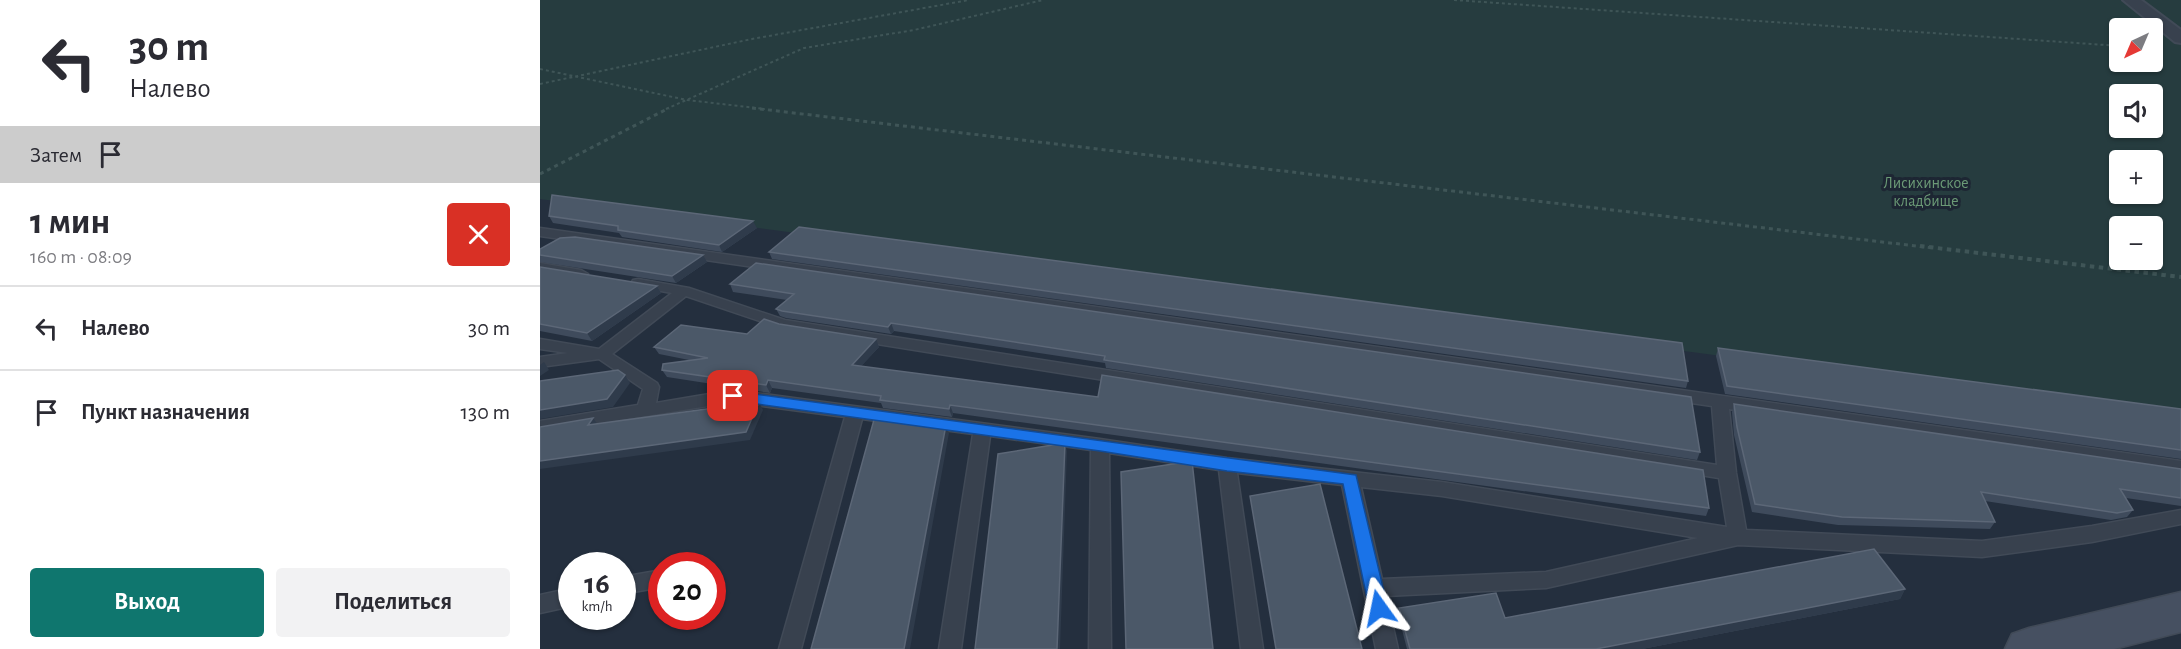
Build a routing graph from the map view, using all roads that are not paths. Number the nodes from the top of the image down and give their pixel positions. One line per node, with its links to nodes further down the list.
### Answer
1 (2131, 0): 2 (street)
2 (2181, 38)
3 (540, 232): 4 (lane)
4 (568, 235): 5 (lane); 13 (lane)
5 (549, 247)
6 (540, 267): 7 (lane)
7 (595, 276)
8 (617, 280): 9 (lane)
9 (684, 291): 11 (lane); 21 (lane)
10 (540, 344): 11 (lane)
11 (602, 354): 12 (lane); 14 (lane)
12 (540, 362)
13 (1720, 401): 20 (lane); 21 (lane)
14 (644, 411): 15 (lane); 16 (lane)
15 (855, 413): 17 (lane); 29 (lane)
16 (540, 427)
17 (982, 430): 18 (lane); 30 (lane)
18 (1100, 445): 19 (lane); 31 (lane)
19 (1227, 465): 22 (lane); 32 (lane)
20 (2181, 468)
21 (1727, 473): 24 (lane)
22 (1350, 479): 24 (lane); 25 (lane)
23 (2181, 517): 24 (lane)
24 (1738, 537): 25 (lane)
25 (1375, 588): 33 (lane)
26 (558, 600): 27 (lane)
27 (540, 604)
28 (2181, 612): 34 (main road)
29 (790, 649)
30 (950, 649)
31 (1100, 649)
32 (1252, 649)
33 (1388, 649)
34 (2029, 649)

